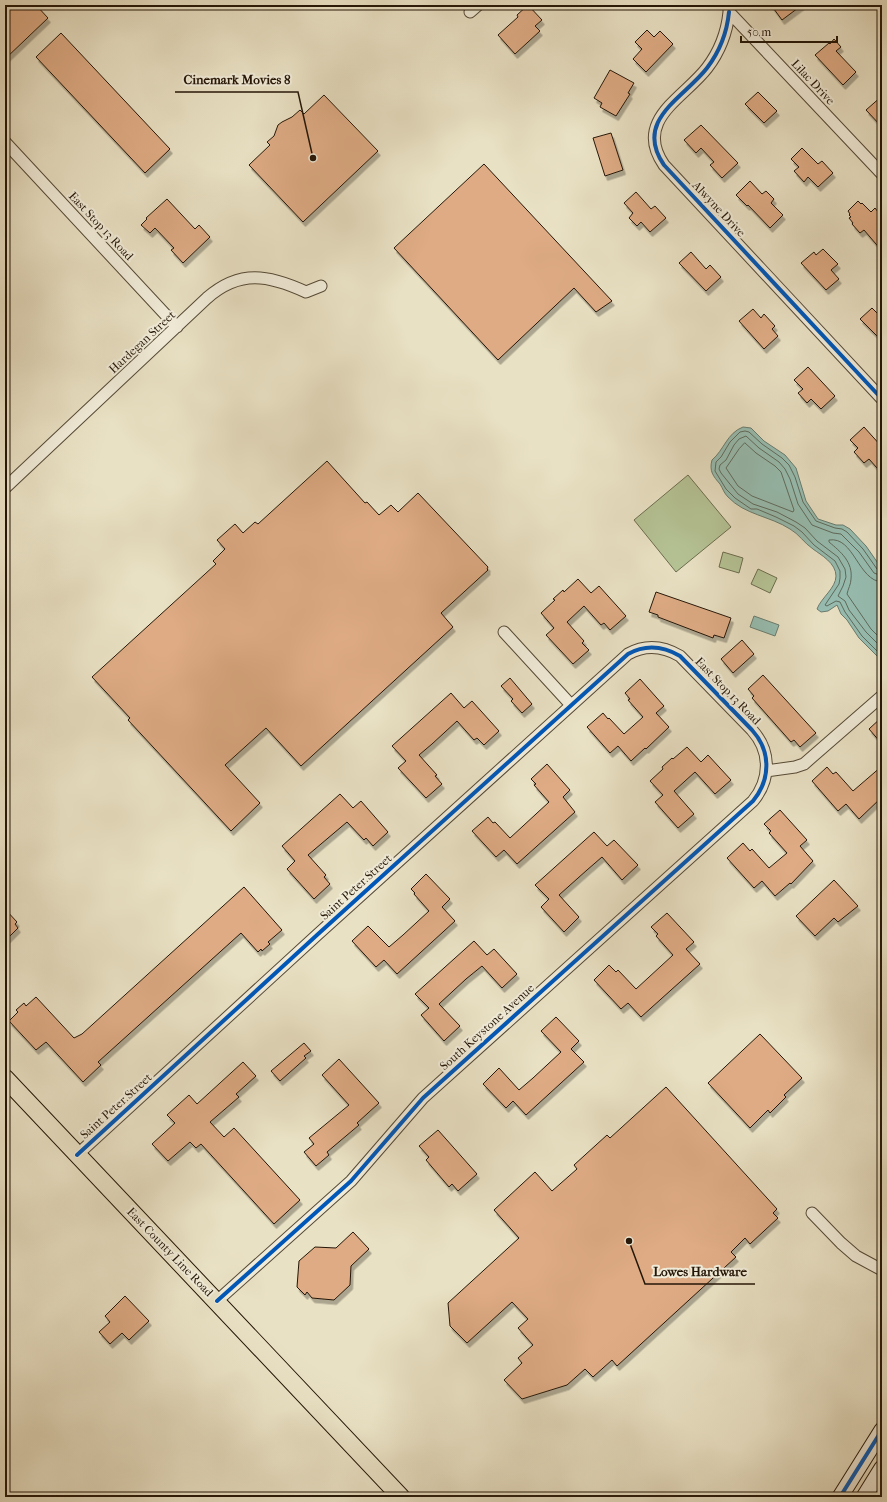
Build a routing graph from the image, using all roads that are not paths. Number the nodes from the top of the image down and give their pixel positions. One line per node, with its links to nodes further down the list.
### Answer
1 (730, 8): 3 (street, Lilac Drive); 6 (street, Alwyne Drive)
2 (5, 142): 5 (street, East Stop 13 Road)
3 (882, 174)
4 (321, 286): 5 (street, Hardegan Street)
5 (177, 327): 7 (street, Hardegan Street)
6 (882, 399)
7 (5, 488)
8 (504, 632): 11 (street)
9 (654, 647): 11 (street, Saint Peter Street); 12 (street, East Stop 13 Road)
10 (882, 696): 12 (street)
11 (571, 705): 14 (street, Saint Peter Street)
12 (766, 770): 17 (street, South Keystone Avenue)
13 (5, 1078): 14 (main road, East County Line Road)
14 (78, 1155): 17 (main road, East County Line Road)
15 (812, 1213): 16 (street)
16 (882, 1270)
17 (217, 1301): 20 (main road, East County Line Road)
18 (882, 1430): 21 (main road)
19 (882, 1468): 22 (main road)
20 (401, 1497)
21 (840, 1497)
22 (864, 1497)

